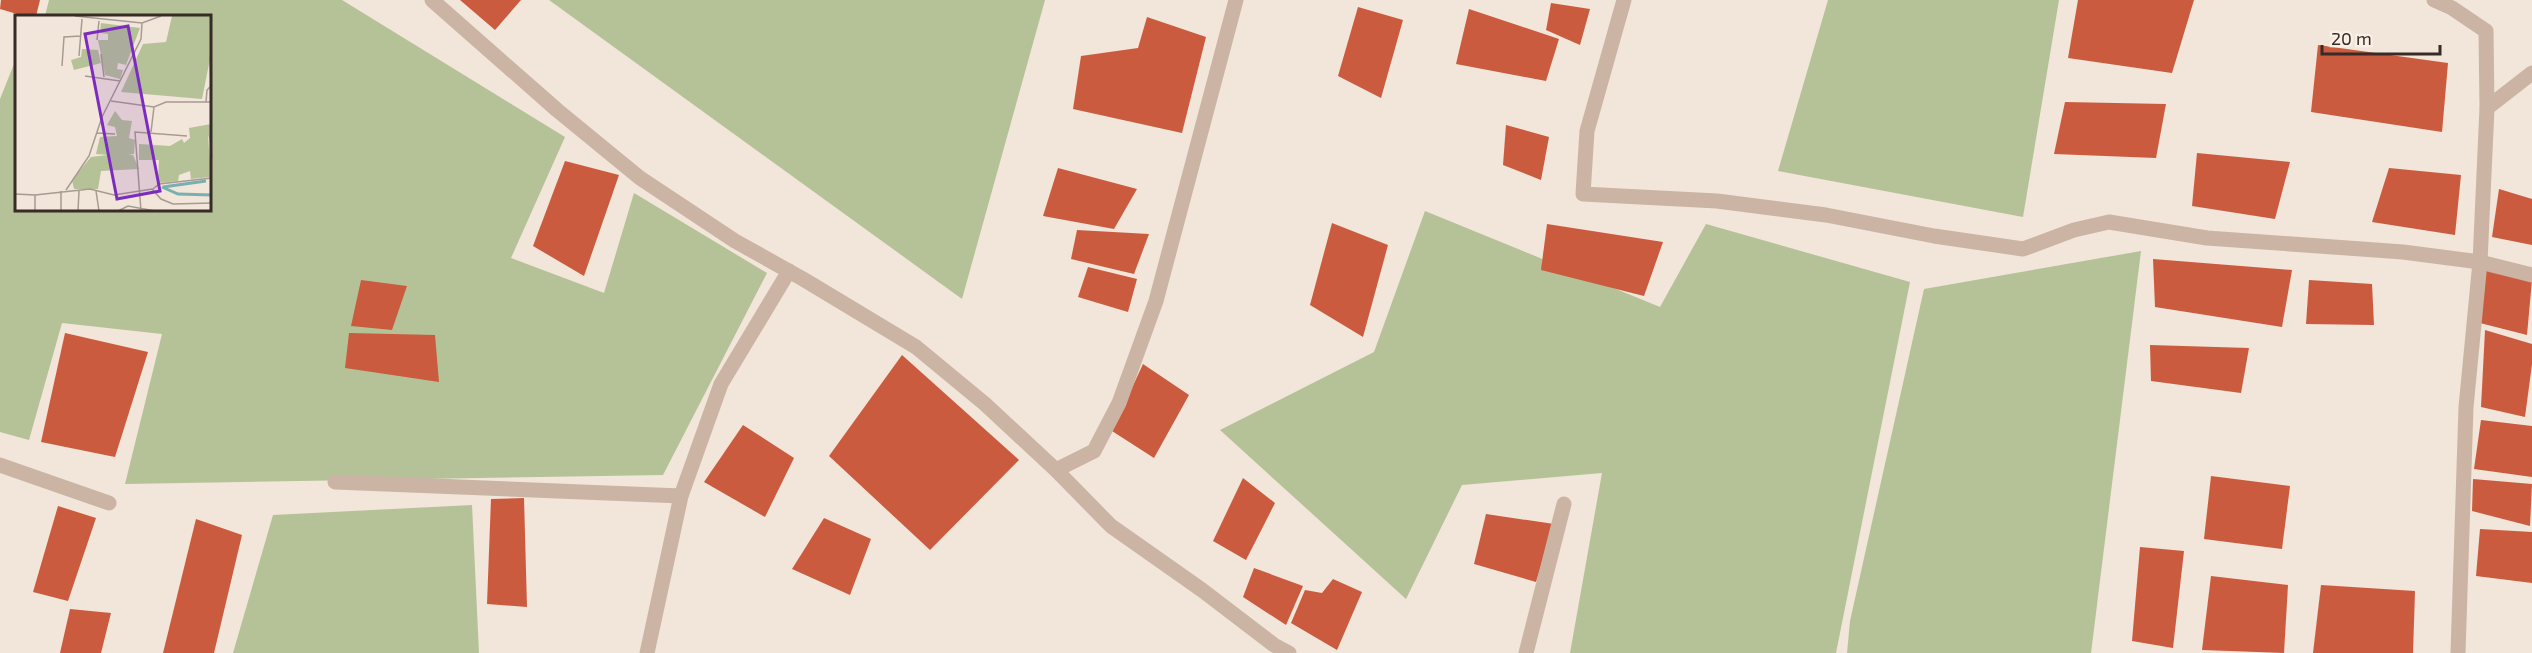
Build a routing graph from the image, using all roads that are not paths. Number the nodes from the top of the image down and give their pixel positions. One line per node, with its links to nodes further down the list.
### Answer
1 (432, 0): 8 (street)
2 (1236, 0): 11 (street)
3 (1624, 0): 7 (street)
4 (2434, 0): 6 (street)
5 (2532, 73): 6 (street)
6 (2487, 108): 7 (street)
7 (2480, 262): 9 (street); 19 (street)
8 (789, 271): 11 (street); 13 (street)
9 (2532, 275)
10 (0, 465): 14 (street)
11 (1056, 470): 17 (street)
12 (335, 482): 13 (street)
13 (681, 496): 16 (street)
14 (110, 503)
15 (1564, 504): 18 (street)
16 (647, 653)
17 (1289, 653)
18 (1526, 653)
19 (2458, 653)

